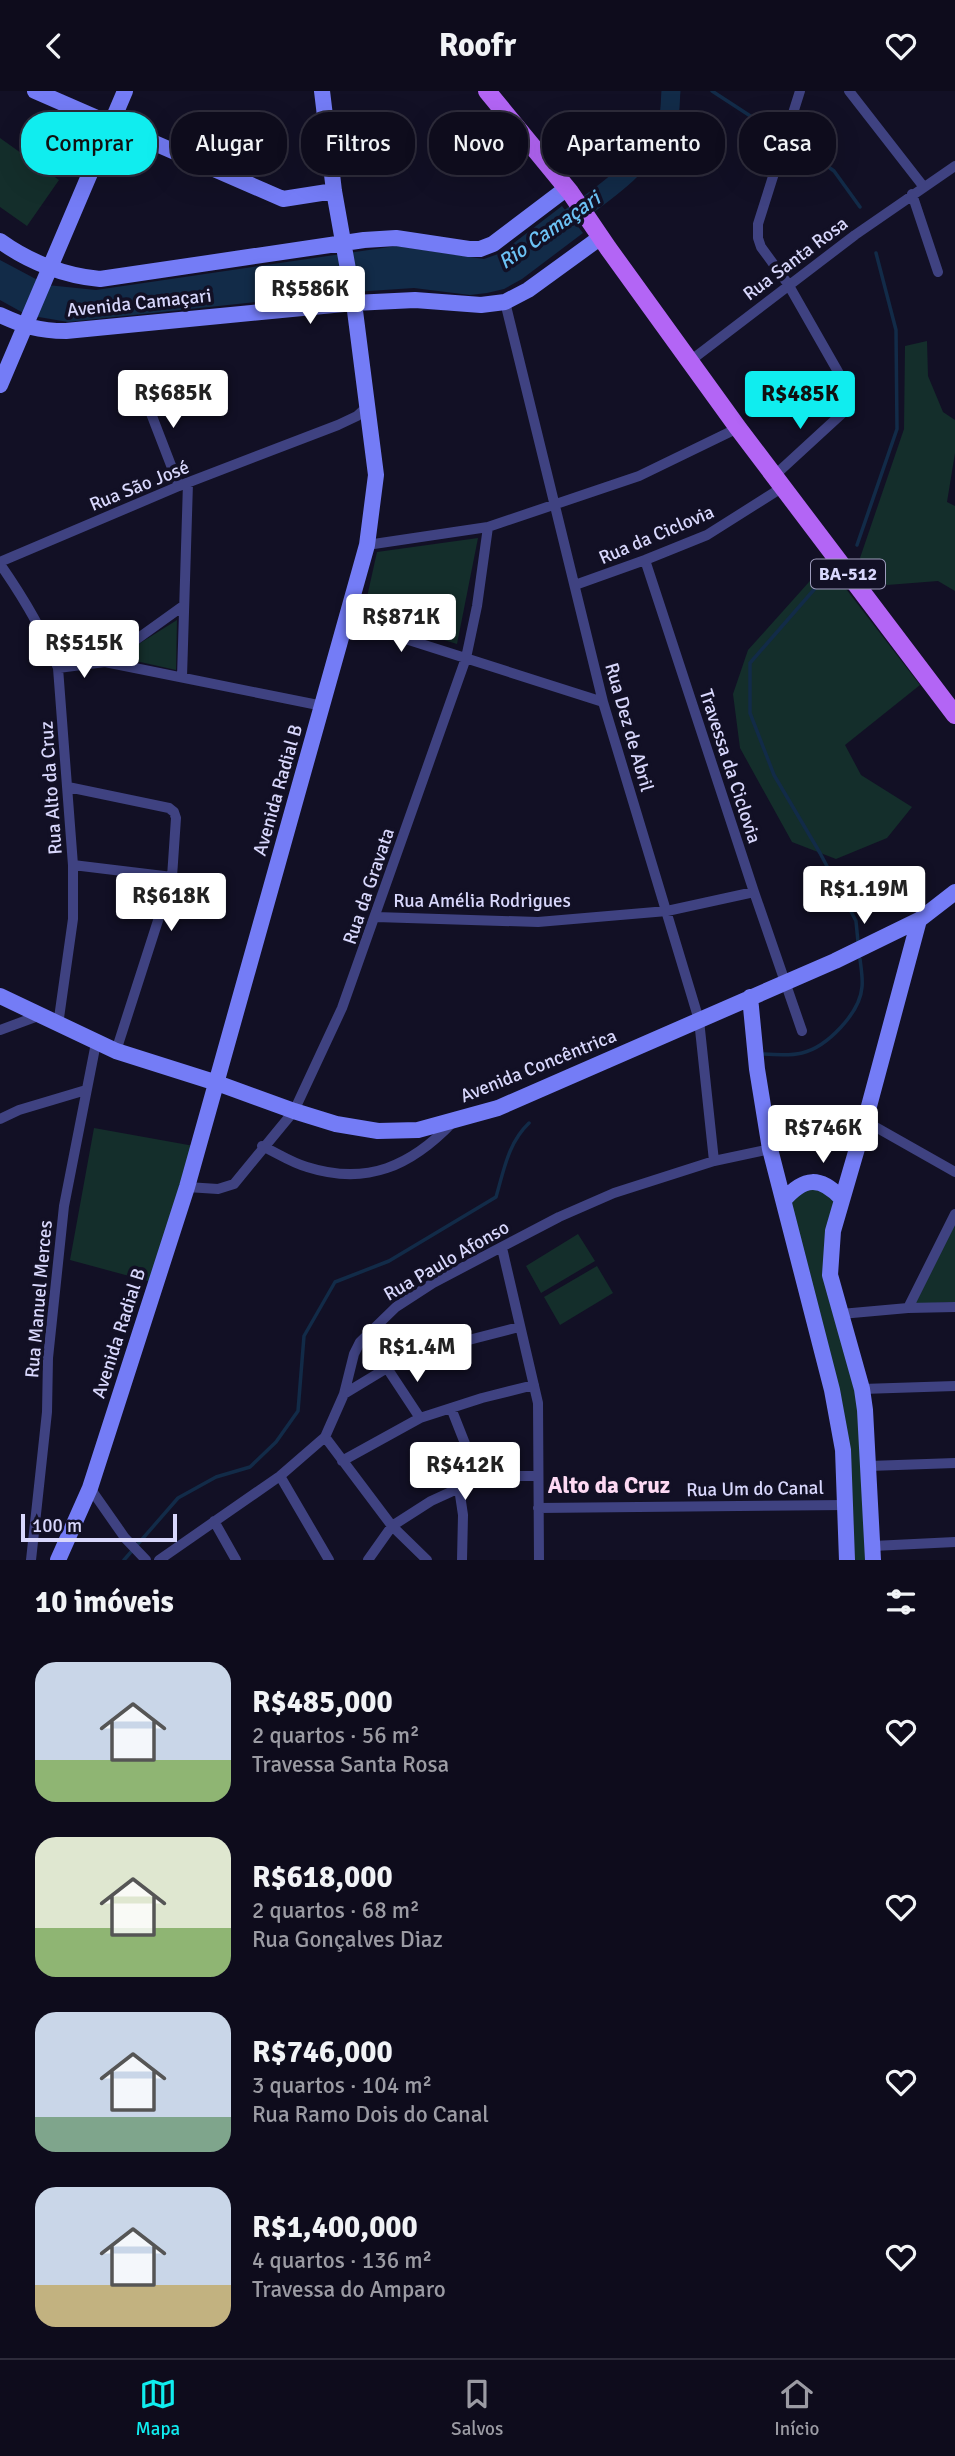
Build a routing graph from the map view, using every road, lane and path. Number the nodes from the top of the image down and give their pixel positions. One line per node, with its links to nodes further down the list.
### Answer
1 (35, 91): 7 (street)
2 (125, 91): 8 (street)
3 (322, 91): 13 (street, Avenida Radial B)
4 (800, 91): 21 (street)
5 (849, 91): 12 (street)
6 (492, 93): 14 (main road, BA-512)
7 (82, 112)
8 (116, 112)
9 (157, 145): 13 (street)
10 (955, 166): 12 (street, Rua Santa Rosa)
11 (89, 175): 19 (street)
12 (923, 186): 15 (street, Rua Santa Rosa)
13 (334, 191): 18 (street, Avenida Radial B)
14 (570, 192): 16 (main road, BA-512); 18 (street, Avenida Camaçari)
15 (912, 194): 20 (street); 21 (street, Rua Santa Rosa)
16 (597, 232): 23 (street, Avenida Camaçari); 26 (main road, BA-512)
17 (0, 241): 19 (street, Avenida Camaçari)
18 (345, 247): 19 (street, Avenida Camaçari); 22 (street, Avenida Radial B)
19 (47, 272): 25 (street)
20 (938, 272)
21 (788, 284): 26 (street, Rua Santa Rosa); 31 (street, Rua da Ciclovia)
22 (353, 300): 23 (street, Avenida Camaçari); 25 (street, Avenida Camaçari); 29 (street, Avenida Radial B)
23 (505, 302): 33 (street, Rua Dez de Abril)
24 (0, 314): 25 (street, Avenida Camaçari)
25 (26, 322): 27 (street)
26 (690, 361): 30 (main road, BA-512)
27 (0, 385)
28 (140, 385): 32 (street)
29 (368, 406): 32 (street, Rua São José); 35 (street, Avenida Radial B)
30 (738, 428): 31 (main road, BA-512); 33 (street)
31 (778, 482): 36 (street, Rua da Ciclovia); 47 (main road, BA-512)
32 (183, 485): 37 (street, Rua São José); 39 (street)
33 (555, 505): 34 (street); 38 (street, Rua Dez de Abril)
34 (488, 527): 35 (street); 41 (street, Rua da Gravata)
35 (367, 545): 40 (street, Avenida Radial B)
36 (645, 561): 38 (street, Rua da Ciclovia); 51 (street, Travessa da Ciclovia)
37 (0, 563): 43 (street, Rua Alto da Cruz)
38 (575, 585): 45 (street, Rua Dez de Abril)
39 (183, 606): 42 (street); 44 (street)
40 (346, 620): 41 (street); 46 (street, Avenida Radial B)
41 (466, 658): 45 (street); 54 (street, Rua da Gravata)
42 (105, 662): 43 (street); 44 (street)
43 (58, 668): 48 (street, Rua Alto da Cruz)
44 (182, 677): 46 (street)
45 (603, 702): 53 (street, Rua Dez de Abril)
46 (323, 706): 66 (street, Avenida Radial B)
47 (955, 715)
48 (68, 787): 49 (street, Rua Alto da Cruz); 50 (street)
49 (73, 866): 50 (street); 61 (street, Rua Alto da Cruz)
50 (172, 877): 65 (street)
51 (754, 892): 53 (street, Rua Amélia Rodrigues); 56 (street, Travessa da Ciclovia)
52 (955, 892): 55 (street, Avenida Concêntrica)
53 (667, 911): 54 (street, Rua Amélia Rodrigues); 60 (street, Rua Dez de Abril)
54 (376, 916): 68 (street, Rua da Gravata)
55 (919, 920): 56 (street, Avenida Concêntrica); 70 (street)
56 (785, 982): 58 (street, Avenida Concêntrica); 63 (street, Travessa da Ciclovia)
57 (0, 996): 59 (street, Avenida Concêntrica)
58 (750, 997): 60 (street, Avenida Concêntrica); 73 (street)
59 (38, 1016): 61 (street, Avenida Concêntrica); 62 (street)
60 (699, 1020): 71 (street, Avenida Concêntrica); 74 (street, Rua Dez de Abril)
61 (58, 1025): 64 (street, Avenida Concêntrica)
62 (0, 1030)
63 (802, 1031)
64 (96, 1043): 65 (street, Avenida Concêntrica); 67 (street, Rua Manuel Merces)
65 (116, 1051): 66 (street, Avenida Concêntrica)
66 (217, 1083): 68 (street, Avenida Concêntrica); 76 (street, Avenida Radial B)
67 (86, 1090): 69 (street); 108 (street, Rua Manuel Merces)
68 (294, 1111): 71 (street, Avenida Concêntrica); 72 (street, Rua da Gravata)
69 (0, 1119)
70 (865, 1121): 75 (street); 78 (street)
71 (453, 1122): 72 (street)
72 (262, 1146): 76 (street, Rua da Gravata)
73 (770, 1149): 74 (street, Rua Paulo Afonso); 77 (street)
74 (714, 1161): 80 (street, Rua Paulo Afonso)
75 (955, 1172)
76 (187, 1187): 100 (street, Avenida Radial B)
77 (786, 1189): 78 (street); 101 (street)
78 (841, 1198): 83 (street)
79 (955, 1214): 82 (street)
80 (502, 1248): 84 (street); 89 (street, Rua Paulo Afonso)
81 (955, 1307): 82 (street)
82 (908, 1308): 83 (street)
83 (841, 1314): 88 (street)
84 (519, 1327): 85 (street); 86 (street)
85 (387, 1368): 89 (street); 91 (street)
86 (534, 1385): 90 (street); 97 (street)
87 (955, 1386): 88 (street)
88 (862, 1389): 95 (street)
89 (344, 1394): 92 (street, Rua Paulo Afonso)
90 (451, 1408): 91 (street); 98 (street)
91 (420, 1418): 93 (street)
92 (325, 1437): 93 (street); 96 (street, Rua Paulo Afonso)
93 (342, 1461): 104 (street)
94 (955, 1463): 95 (street)
95 (869, 1466): 106 (street)
96 (280, 1476): 103 (street, Rua Paulo Afonso); 112 (street)
97 (538, 1476): 98 (street); 102 (street)
98 (479, 1479): 99 (street)
99 (459, 1487): 104 (street); 115 (street)
100 (90, 1488): 107 (street); 109 (street, Avenida Radial B)
101 (846, 1504): 102 (street, Rua Um do Canal); 117 (street)
102 (538, 1508): 116 (street)
103 (214, 1521): 110 (street, Rua Paulo Afonso); 111 (street)
104 (392, 1526): 113 (street); 114 (street)
105 (955, 1542): 106 (street)
106 (873, 1553)
107 (144, 1558)
108 (31, 1560)
109 (58, 1560)
110 (159, 1560)
111 (236, 1560)
112 (329, 1560)
113 (368, 1560)
114 (427, 1560)
115 (462, 1560)
116 (539, 1560)
117 (847, 1560)

